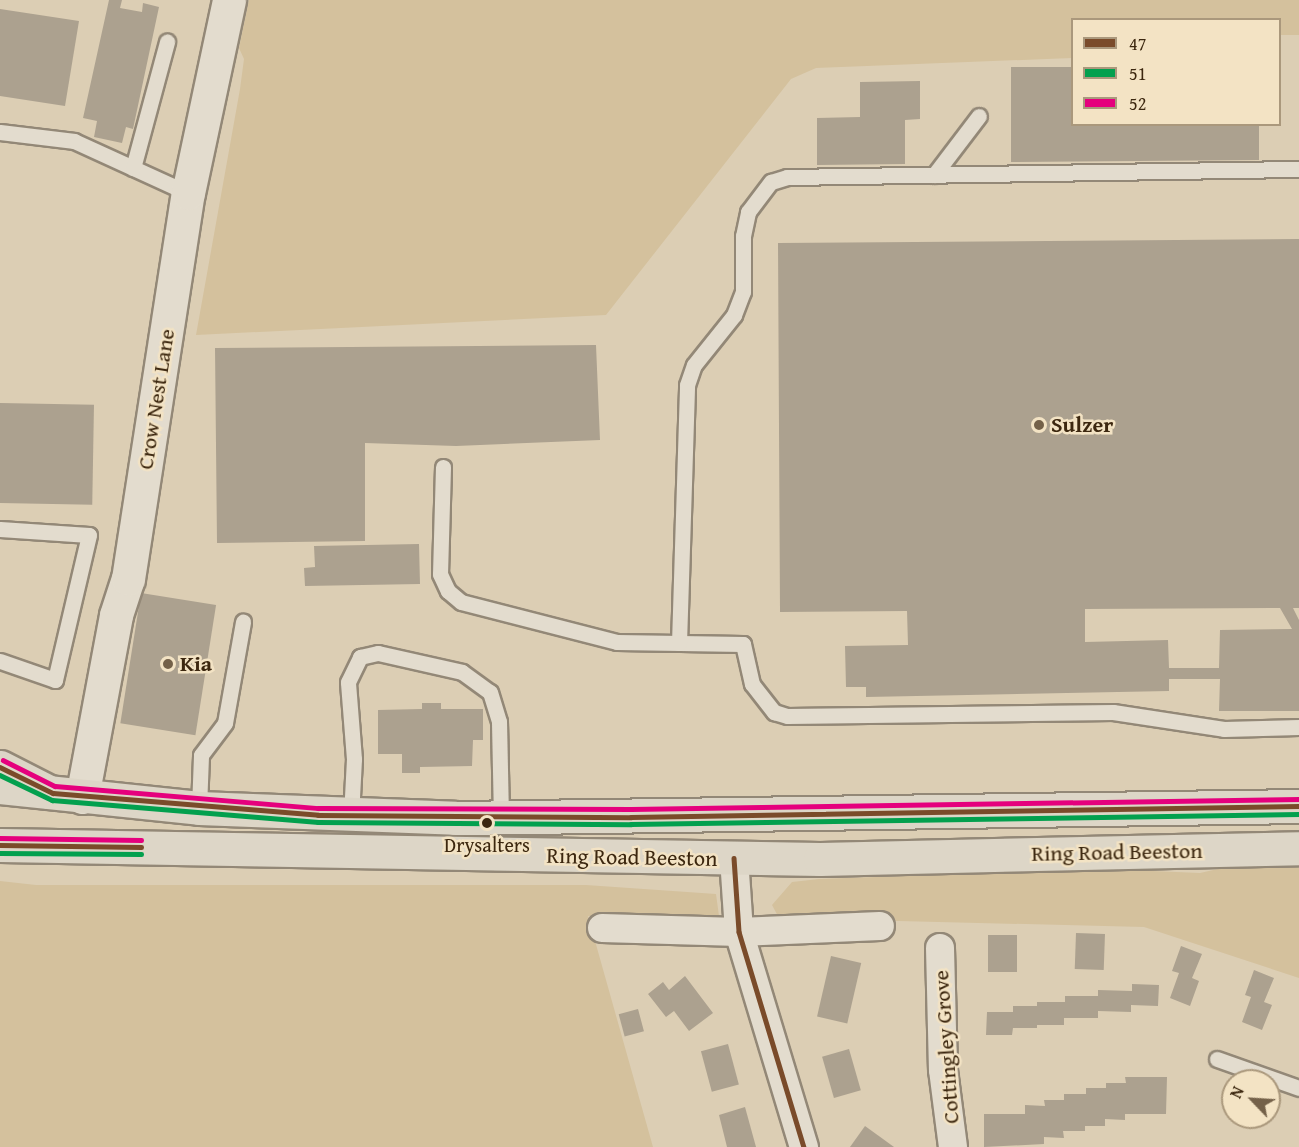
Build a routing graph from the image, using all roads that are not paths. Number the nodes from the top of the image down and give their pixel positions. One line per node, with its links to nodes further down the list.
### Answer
1 (229, 0): 8 (street, Crow Nest Lane)
2 (167, 42): 5 (lane)
3 (979, 116): 7 (lane)
4 (0, 132): 5 (lane)
5 (132, 168): 8 (lane)
6 (1299, 169): 7 (lane)
7 (934, 175): 12 (lane)
8 (188, 193): 17 (street, Crow Nest Lane)
9 (443, 467): 12 (lane)
10 (0, 529): 13 (lane)
11 (243, 622): 19 (lane)
12 (679, 643): 14 (lane)
13 (0, 661)
14 (1299, 728)
15 (0, 767): 17 (main road)
16 (0, 787): 17 (main road, Ring Road Beeston)
17 (67, 795): 19 (main road, Ring Road Beeston)
18 (1299, 806): 21 (main road, Ring Road Beeston)
19 (199, 808): 20 (main road, Ring Road Beeston)
20 (351, 816): 21 (main road, Ring Road Beeston); 21 (lane)
21 (501, 817)
22 (0, 845): 24 (main road, Ring Road Beeston)
23 (1299, 848): 24 (main road, Ring Road Beeston)
24 (734, 858): 27 (street)
25 (880, 926): 27 (street)
26 (602, 928): 27 (street)
27 (739, 932): 31 (street)
28 (940, 948): 32 (street, Cottingley Grove)
29 (1217, 1059): 30 (lane)
30 (1299, 1088)
31 (804, 1147)
32 (953, 1147)

